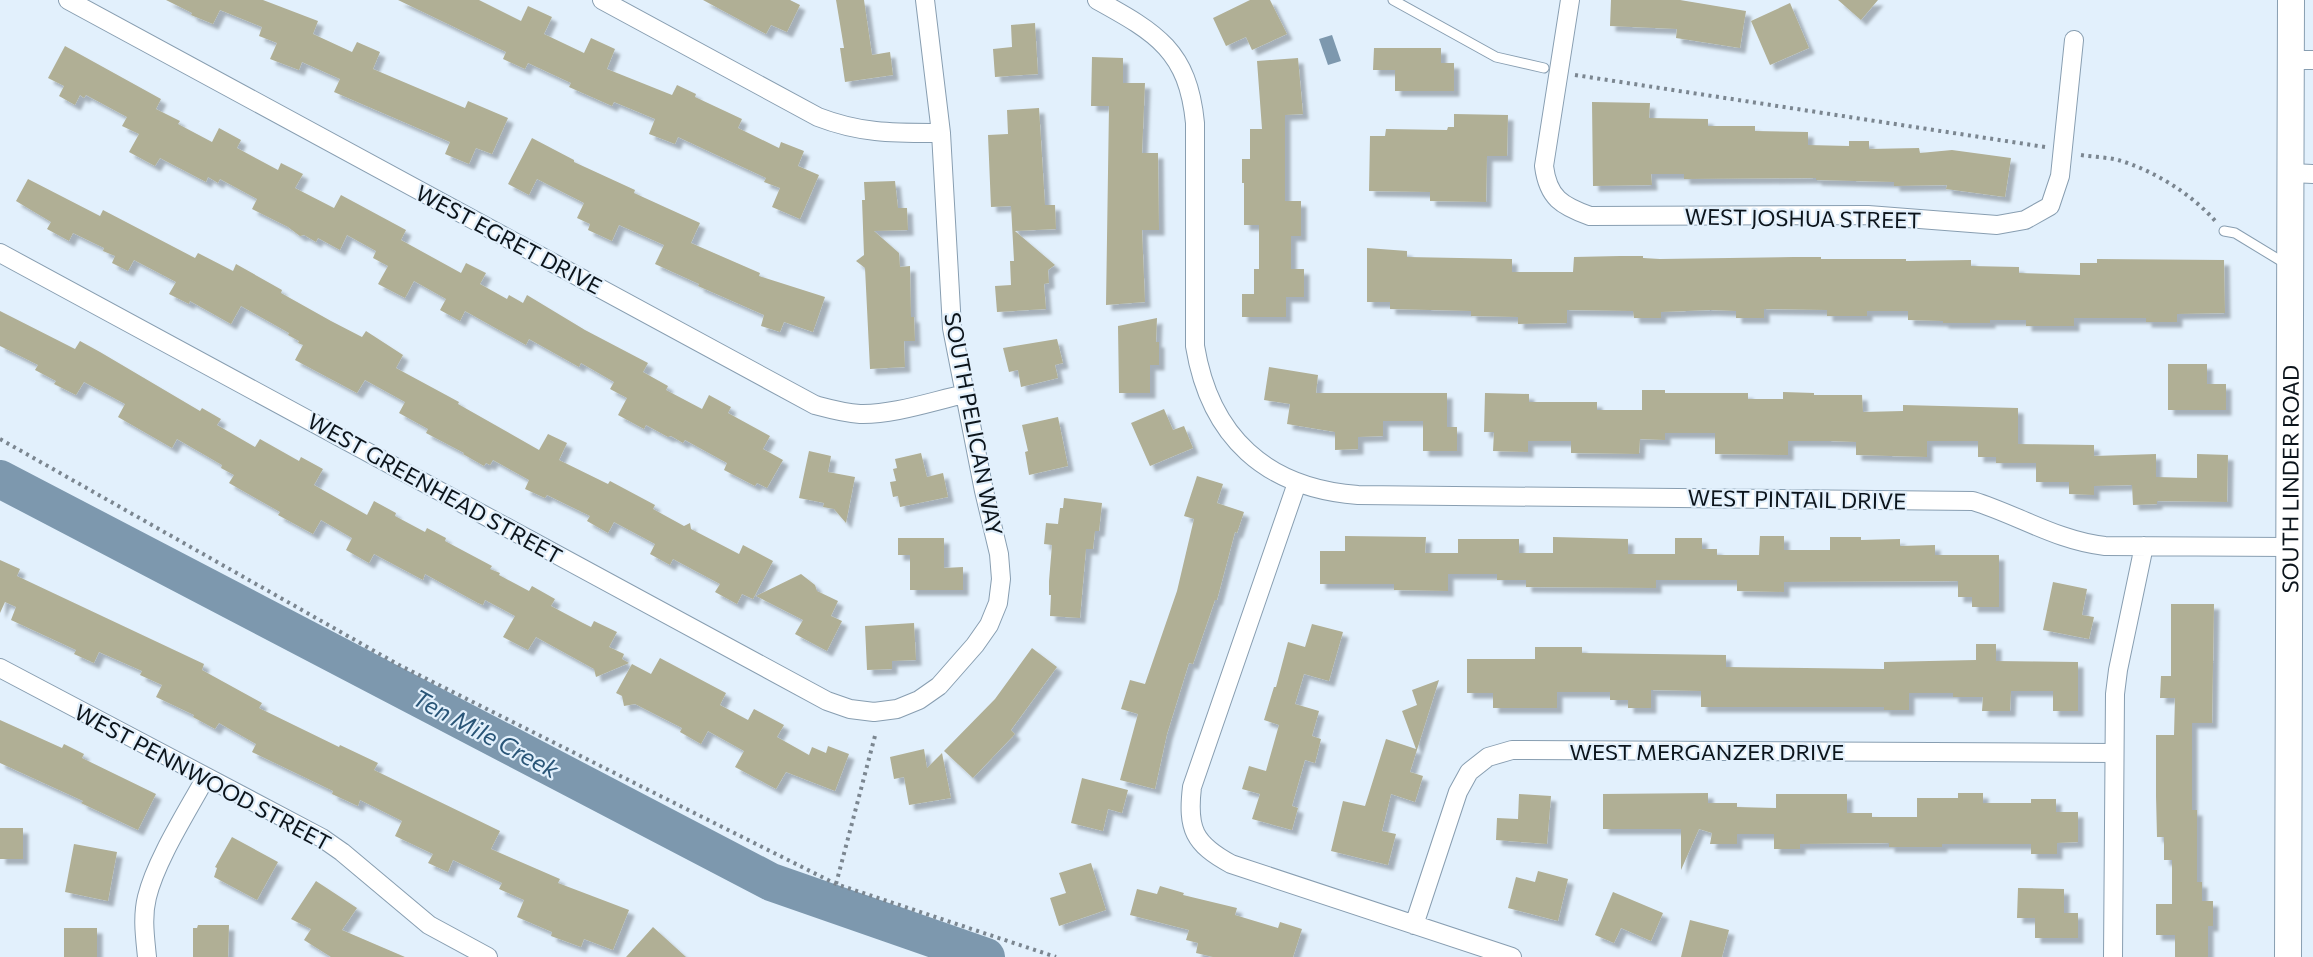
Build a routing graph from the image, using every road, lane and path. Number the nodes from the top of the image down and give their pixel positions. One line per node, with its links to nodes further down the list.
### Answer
1 (68, 0): 19 (street, WEST EGRET DRIVE)
2 (602, 0): 12 (street)
3 (925, 0): 12 (street, SOUTH PELICAN WAY)
4 (1098, 0): 21 (street, WEST PINTAIL DRIVE)
5 (1393, 0): 10 (lane)
6 (1570, 0): 8 (street, WEST JOSHUA STREET)
7 (2291, 0): 9 (street, SOUTH LINDER ROAD)
8 (2073, 40)
9 (2302, 60): 15 (street, SOUTH LINDER ROAD)
10 (1544, 68)
11 (1572, 74): 13 (path)
12 (941, 133): 19 (street, SOUTH PELICAN WAY)
13 (2048, 147)
14 (2077, 153): 16 (path)
15 (2302, 173): 18 (street, SOUTH LINDER ROAD)
16 (2224, 231): 18 (lane)
17 (0, 253): 25 (street, WEST GREENHEAD STREET)
18 (2290, 267): 23 (street, SOUTH LINDER ROAD)
19 (965, 394): 25 (street, SOUTH PELICAN WAY)
20 (0, 439): 29 (path)
21 (1297, 483): 22 (street, WEST PINTAIL DRIVE); 30 (street)
22 (2144, 546): 23 (street, WEST PINTAIL DRIVE); 27 (street)
23 (2289, 547): 36 (street, SOUTH LINDER ROAD)
24 (0, 668): 28 (street, WEST PENNWOOD STREET)
25 (874, 712)
26 (876, 732): 29 (path)
27 (2114, 753): 30 (street, WEST MERGANZER DRIVE); 35 (street)
28 (206, 777): 31 (street); 32 (street, WEST PENNWOOD STREET)
29 (836, 884): 33 (path)
30 (1414, 925): 34 (street)
31 (147, 957)
32 (488, 957)
33 (1056, 957)
34 (1512, 957)
35 (2113, 957)
36 (2288, 957)

